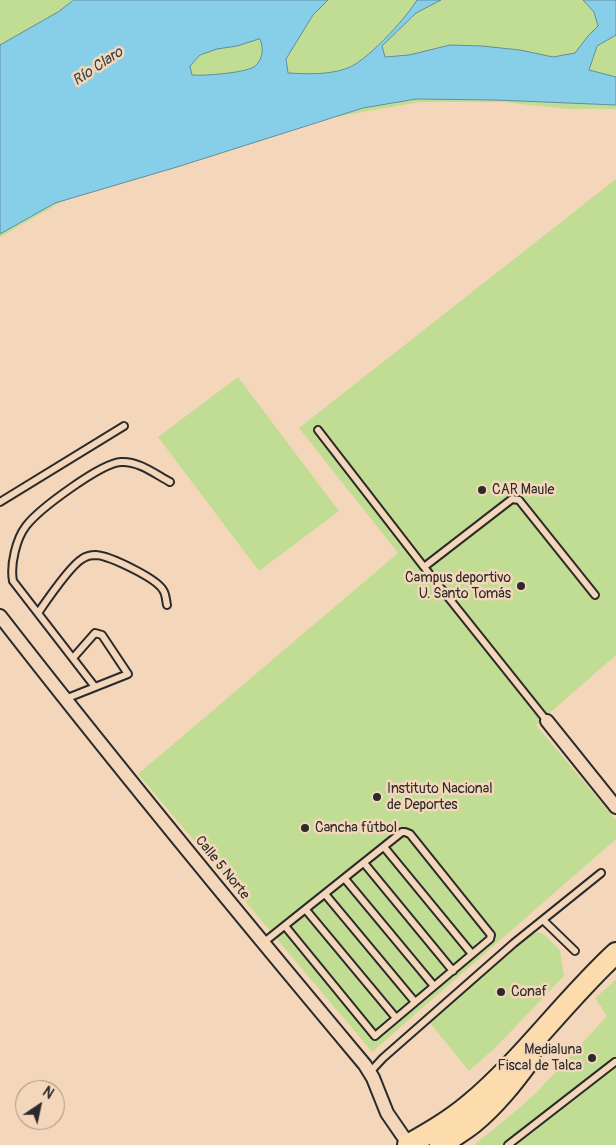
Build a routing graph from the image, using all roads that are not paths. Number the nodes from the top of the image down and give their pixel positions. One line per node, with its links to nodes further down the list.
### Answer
1 (124, 426): 4 (lane)
2 (318, 430): 5 (lane)
3 (170, 482): 8 (lane)
4 (0, 502)
5 (424, 567): 6 (lane); 13 (lane)
6 (595, 595)
7 (167, 605): 8 (lane)
8 (38, 612): 10 (lane)
9 (0, 616): 12 (street, Calle 5 Norte)
10 (73, 658): 11 (lane); 11 (lane)
11 (95, 687): 12 (lane)
12 (65, 699): 23 (street, Calle 5 Norte)
13 (547, 721): 14 (street)
14 (616, 807)
15 (384, 847): 16 (lane); 26 (lane); 26 (lane)
16 (364, 863): 18 (lane); 27 (lane)
17 (601, 873): 21 (lane)
18 (344, 878): 19 (lane); 28 (lane)
19 (325, 894): 20 (lane); 30 (lane)
20 (306, 910): 22 (lane); 31 (lane)
21 (543, 920): 24 (lane); 33 (lane)
22 (285, 926): 23 (lane); 31 (lane)
23 (264, 943): 33 (street, Calle 5 Norte)
24 (575, 951)
25 (616, 953): 29 (main road)
26 (472, 954): 27 (lane)
27 (452, 971): 28 (lane)
28 (434, 986): 30 (lane)
29 (573, 998): 34 (main road); 35 (main road)
30 (415, 1002): 31 (lane)
31 (396, 1018)
32 (614, 1062): 36 (lane)
33 (370, 1072): 34 (street, Calle 5 Norte)
34 (408, 1145)
35 (440, 1145)
36 (508, 1145)

